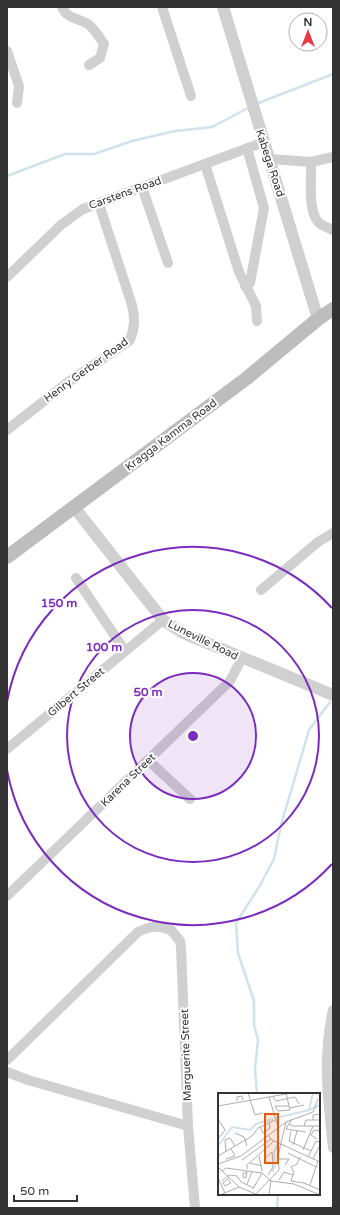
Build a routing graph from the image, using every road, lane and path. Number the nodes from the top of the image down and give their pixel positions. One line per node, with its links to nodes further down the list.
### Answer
1 (62, 7): 5 (street)
2 (162, 7): 6 (street)
3 (223, 7): 8 (street, Kabega Road)
4 (7, 51): 7 (street)
5 (89, 65)
6 (191, 96)
7 (17, 103)
8 (262, 138): 9 (street, Carstens Road); 11 (street, Kabega Road)
9 (247, 148): 13 (street, Carstens Road); 19 (street)
10 (333, 157): 12 (street)
11 (270, 159): 12 (street); 21 (street, Kabega Road)
12 (311, 162): 16 (street)
13 (205, 164): 14 (street, Carstens Road); 19 (street)
14 (142, 187): 15 (street, Carstens Road); 17 (street)
15 (99, 204): 18 (street, Carstens Road); 23 (street, Henry Gerber Road)
16 (333, 230)
17 (168, 263)
18 (7, 277)
19 (245, 286): 22 (street)
20 (333, 309): 21 (main road, Kragga Kamma Road)
21 (318, 319): 24 (main road, Kragga Kamma Road)
22 (257, 321)
23 (7, 430)
24 (74, 507): 26 (main road, Kragga Kamma Road); 29 (street, Luneville Road)
25 (333, 533): 28 (street)
26 (7, 557)
27 (76, 578): 30 (street)
28 (261, 590)
29 (163, 620): 30 (street, Gilbert Street); 31 (street, Luneville Road)
30 (125, 651): 33 (street, Gilbert Street)
31 (242, 658): 32 (street, Luneville Road); 34 (street, Karena Street)
32 (333, 695)
33 (7, 749)
34 (148, 760): 35 (street); 36 (street, Karena Street)
35 (190, 799)
36 (7, 896)
37 (333, 1010): 40 (street)
38 (7, 1060): 41 (street, Marguerite Street)
39 (7, 1072): 41 (street)
40 (331, 1102): 42 (street)
41 (188, 1126): 43 (street, Marguerite Street)
42 (333, 1148)
43 (195, 1208)

